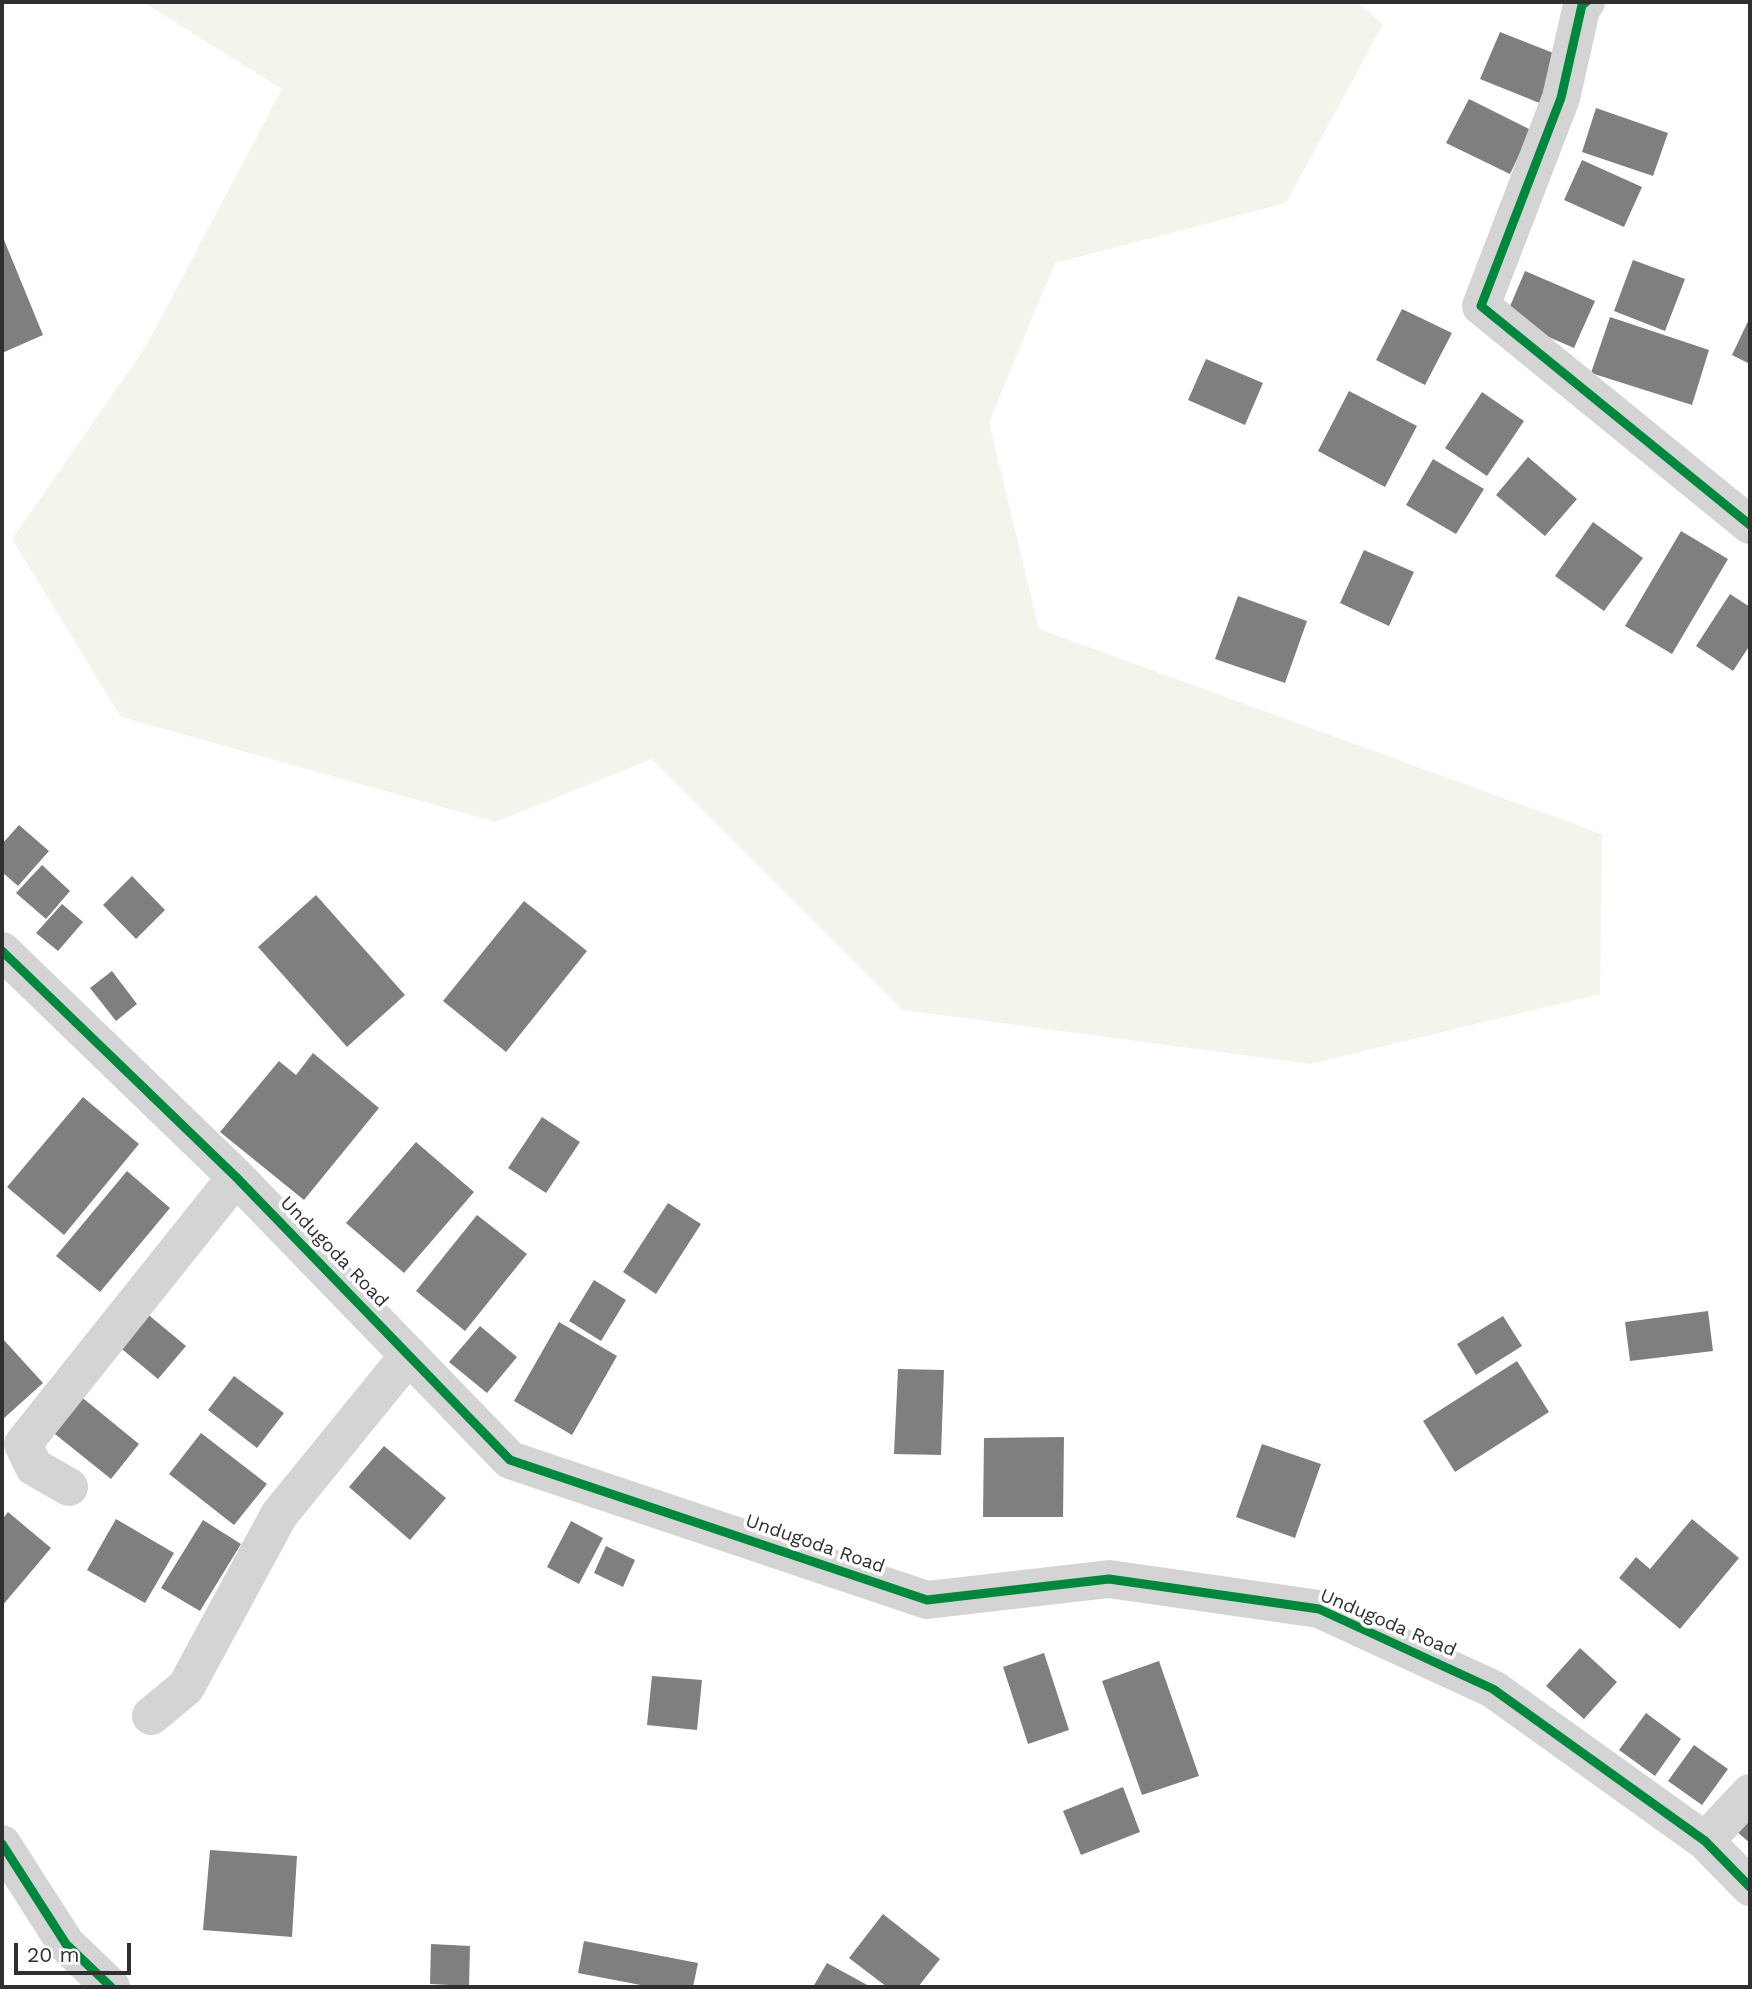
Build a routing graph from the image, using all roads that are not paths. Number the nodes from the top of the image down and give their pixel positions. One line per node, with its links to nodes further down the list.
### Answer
1 (1586, 2): 2 (street)
2 (1750, 525)
3 (2, 951): 4 (street, Undugoda Road)
4 (236, 1177): 5 (street, Undugoda Road); 6 (street)
5 (409, 1355): 7 (street); 9 (street, Undugoda Road)
6 (69, 1487)
7 (151, 1716)
8 (1750, 1793): 9 (street)
9 (1705, 1841): 11 (street, Undugoda Road)
10 (2, 1843): 12 (street)
11 (1750, 1887)
12 (111, 1987)

